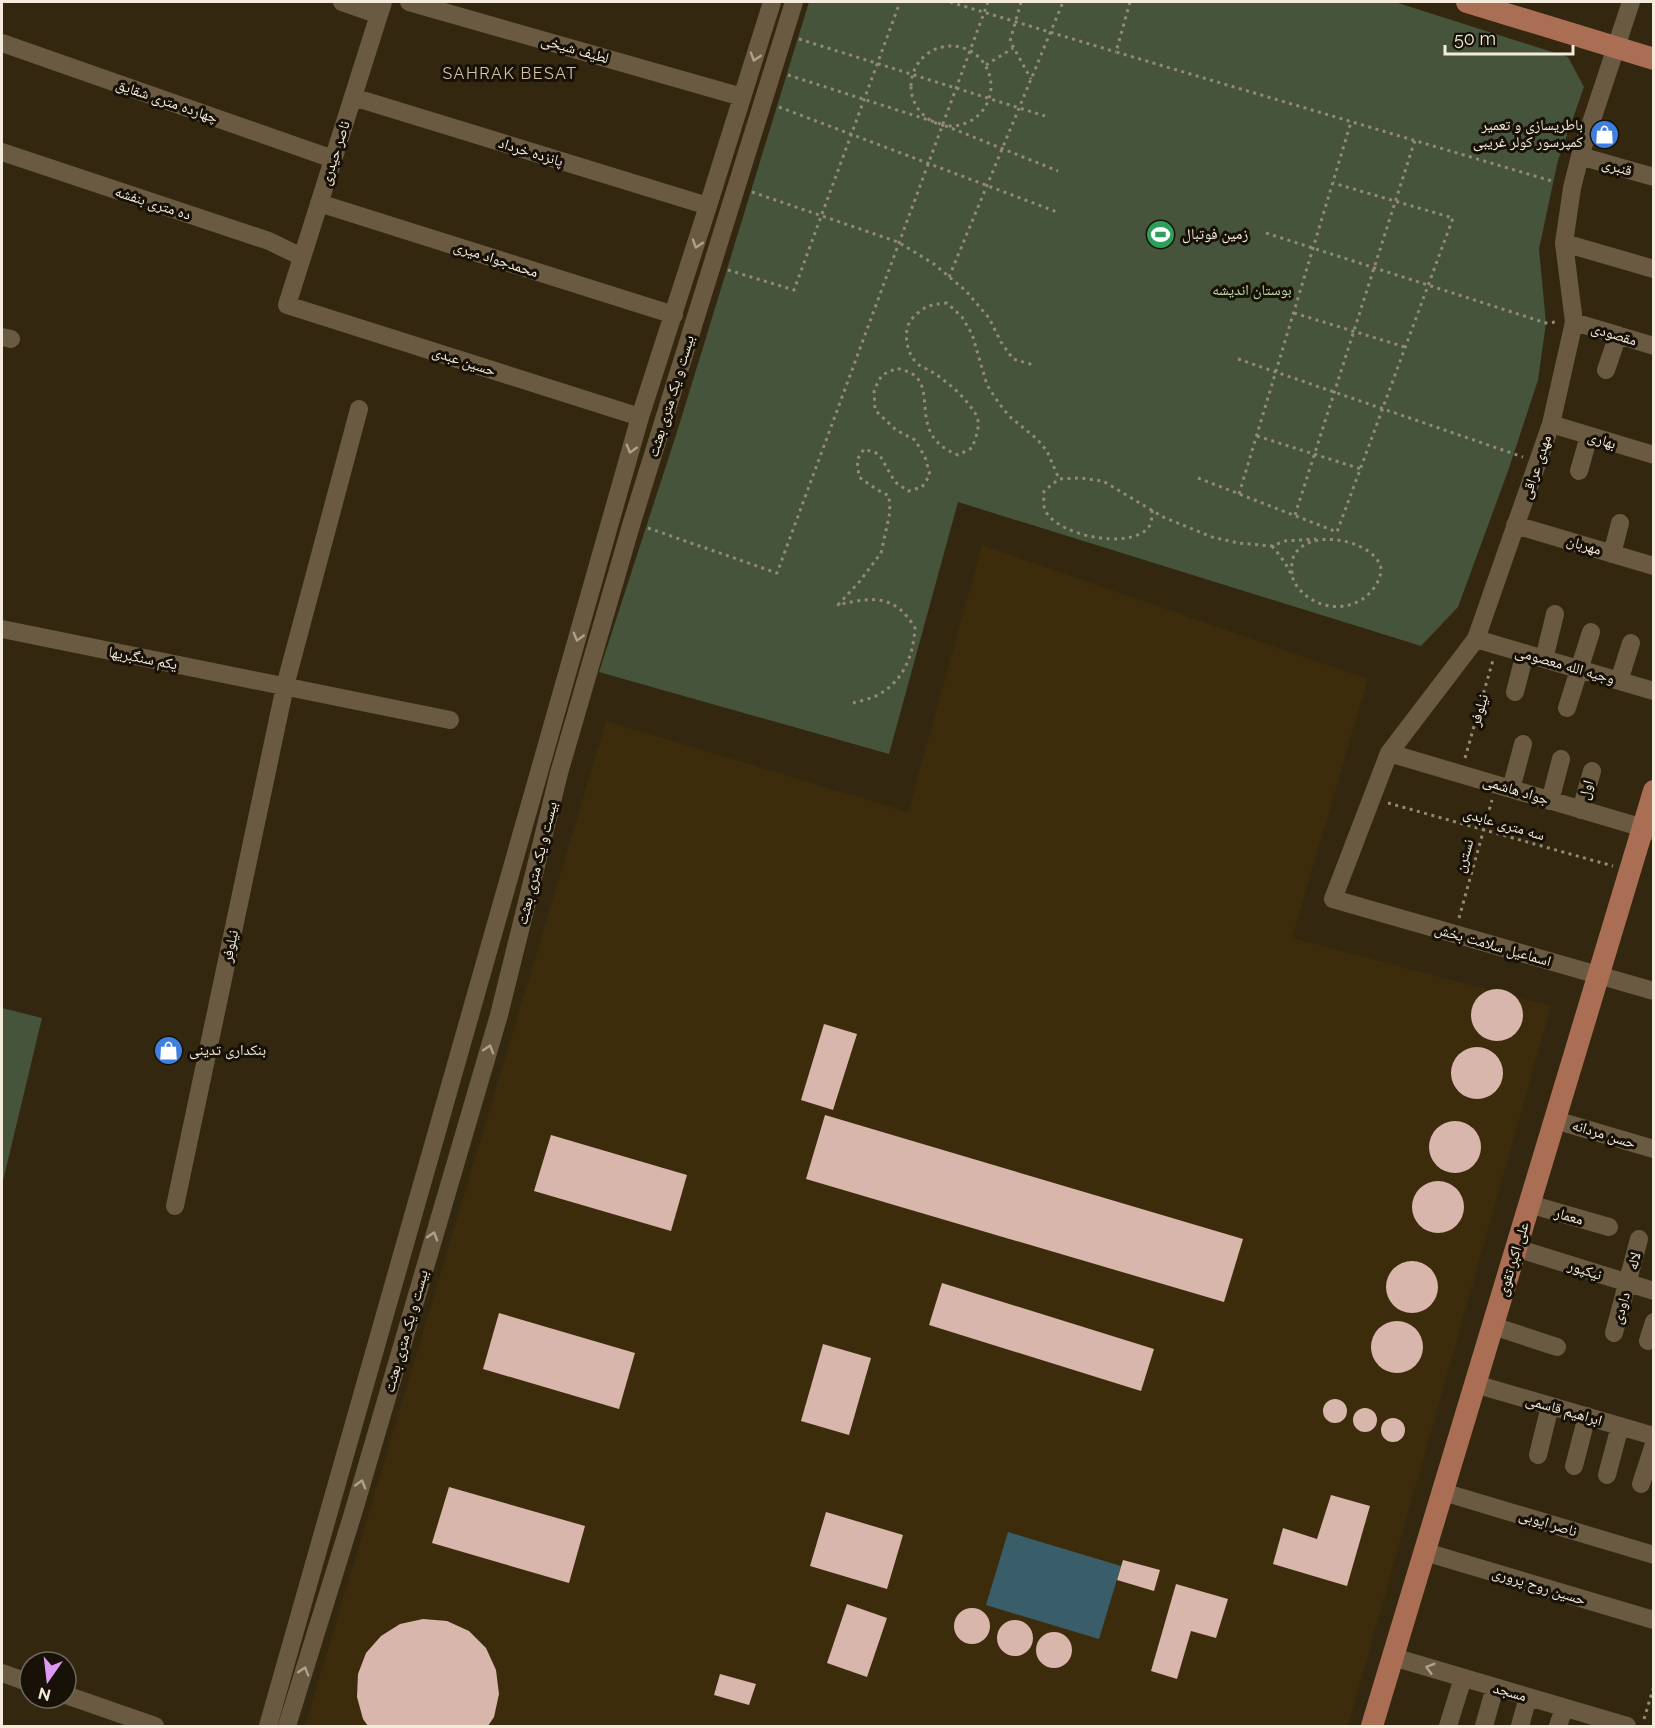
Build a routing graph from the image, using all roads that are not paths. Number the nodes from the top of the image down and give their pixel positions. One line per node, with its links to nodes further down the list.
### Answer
1 (342, 2): 7 (street)
2 (409, 2): 12 (street, لطیف شیخی)
3 (772, 2): 12 (street, بیست و یک متری بعثت, one-way to 12)
4 (794, 2): 103 (street, بیست و یک متری بعثت, one-way to 4)
5 (1467, 2): 9 (main road)
6 (1632, 2): 9 (street, مهدی عراقی)
7 (381, 8): 11 (street, ناصر حیدری)
8 (2, 43): 15 (street, چهارده متری شقایق)
9 (1616, 48): 10 (main road); 14 (street, مهدی عراقی)
10 (1653, 59)
11 (353, 97): 15 (street, ناصر حیدری); 18 (street, پانزده خرداد)
12 (742, 97): 18 (street, بیست و یک متری بعثت)
13 (2, 152): 20 (street, ده متری بنفشه)
14 (1580, 156): 16 (street, قنبری); 19 (street, مهدی عراقی)
15 (333, 159): 17 (street, ناصر حیدری)
16 (1653, 177)
17 (319, 203): 20 (street, ناصر حیدری); 23 (street, محمدجواد میری)
18 (708, 206): 23 (street, بیست و یک متری بعثت, one-way to 23)
19 (1564, 243): 21 (street); 24 (street, مهدی عراقی)
20 (302, 257): 22 (street, ناصر حیدری)
21 (1653, 269)
22 (287, 305): 29 (street, حسین عبدی)
23 (674, 315): 29 (street, بیست و یک متری بعثت)
24 (1574, 322): 25 (street, مقصودی); 30 (street, مهدی عراقی)
25 (1618, 335): 26 (street, مقصودی); 27 (street)
26 (1653, 346)
27 (1606, 370)
28 (359, 409): 47 (street, نیلوفر)
29 (640, 417): 102 (street, بیست و یک متری بعثت, one-way to 102)
30 (1551, 424): 31 (street, بهاری); 35 (street, مهدی عراقی)
31 (1589, 436): 32 (street, بهاری); 33 (street)
32 (1653, 455)
33 (1579, 471)
34 (1620, 523): 36 (street)
35 (1515, 525): 36 (street, مهربان); 41 (street, مهدی عراقی)
36 (1612, 554): 37 (street, مهربان)
37 (1653, 566)
38 (1555, 614): 44 (street)
39 (2, 629): 47 (street, یکم سنگبریها)
40 (1591, 632): 45 (street)
41 (1476, 639): 43 (street, وجیه الله معصومی); 53 (street, مهدی عراقی)
42 (1631, 643): 46 (street)
43 (1525, 653): 44 (street, وجیه الله معصومی); 49 (street)
44 (1544, 659): 45 (street, وجیه الله معصومی)
45 (1579, 669): 46 (street, وجیه الله معصومی); 50 (street)
46 (1619, 681): 48 (street, وجیه الله معصومی)
47 (285, 686): 51 (street, یکم سنگبریها); 67 (street, نیلوفر)
48 (1653, 691)
49 (1515, 692)
50 (1567, 708)
51 (450, 720)
52 (1523, 744): 56 (street)
53 (1389, 753): 56 (street, جواد هاشمی); 61 (street, مهدی عراقی)
54 (1561, 759): 58 (street)
55 (1592, 771): 59 (street, اول)
56 (1504, 787): 58 (street, جواد هاشمی)
57 (1653, 791): 60 (main road, علی اکبر تقوی)
58 (1550, 801): 59 (street, جواد هاشمی)
59 (1581, 810): 60 (street, جواد هاشمی)
60 (1648, 830): 62 (main road, علی اکبر تقوی)
61 (1333, 899): 62 (street, اسماعیل سلامت بخش)
62 (1598, 975): 63 (street, اسماعیل سلامت بخش); 64 (main road, علی اکبر تقوی)
63 (1653, 992)
64 (1555, 1120): 65 (street, حسن مردانه); 66 (main road, علی اکبر تقوی)
65 (1653, 1149)
66 (1529, 1204): 68 (street, معمار); 70 (main road, علی اکبر تقوی)
67 (175, 1206)
68 (1609, 1227)
69 (1639, 1239): 71 (street, لاله)
70 (1516, 1248): 71 (street, نیکپور); 74 (main road, علی اکبر تقوی)
71 (1628, 1284): 72 (street, نیکپور); 75 (street, داودی)
72 (1653, 1291)
73 (1653, 1322): 76 (street)
74 (1493, 1326): 77 (street); 78 (main road, علی اکبر تقوی)
75 (1614, 1333)
76 (1648, 1341)
77 (1557, 1347)
78 (1475, 1384): 79 (street, ابراهیم قاسمی); 88 (main road, علی اکبر تقوی)
79 (1550, 1406): 80 (street, ابراهیم قاسمی); 84 (street)
80 (1587, 1416): 81 (street, ابراهیم قاسمی); 85 (street)
81 (1620, 1426): 82 (street, ابراهیم قاسمی); 86 (street)
82 (1653, 1436)
83 (1653, 1444): 87 (street)
84 (1538, 1455)
85 (1574, 1466)
86 (1606, 1475)
87 (1641, 1484)
88 (1443, 1492): 89 (main road, علی اکبر تقوی); 90 (street, ناصر ایوبی)
89 (1425, 1552): 91 (street, حسین روح پروری); 92 (main road, علی اکبر تقوی)
90 (1653, 1555)
91 (1653, 1620)
92 (1393, 1657): 94 (street, مسجد, one-way to 92); 104 (main road, علی اکبر تقوی)
93 (2, 1673): 95 (street)
94 (1463, 1678): 96 (street, مسجد); 105 (street)
95 (18, 1679)
96 (1495, 1688): 97 (street, مسجد); 106 (street)
97 (1528, 1697): 99 (street, مسجد); 107 (street)
98 (78, 1699): 101 (street)
99 (1564, 1708): 100 (street, مسجد); 108 (street)
100 (1597, 1722): 109 (street, مسجد)
101 (155, 1726)
102 (268, 1726)
103 (287, 1726)
104 (1372, 1726)
105 (1448, 1726)
106 (1484, 1726)
107 (1520, 1726)
108 (1558, 1726)
109 (1627, 1726)

